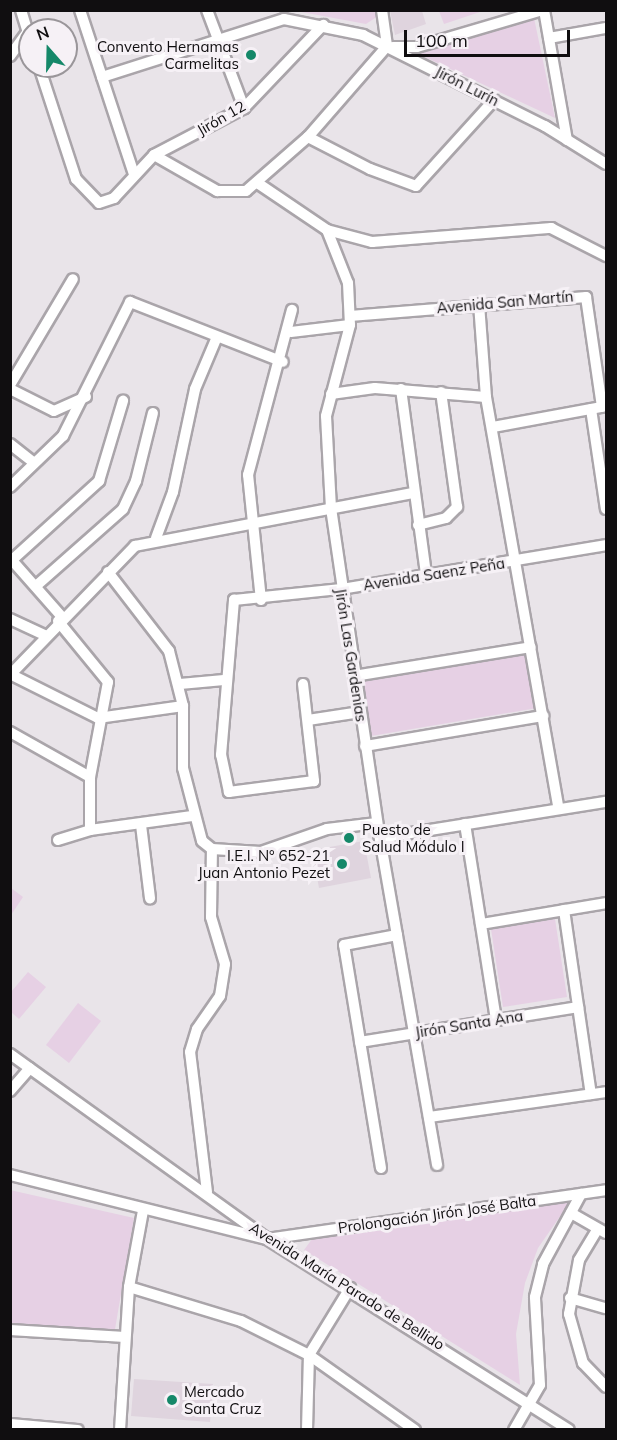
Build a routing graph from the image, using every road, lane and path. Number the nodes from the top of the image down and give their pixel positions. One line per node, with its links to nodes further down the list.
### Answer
1 (80, 10): 11 (street)
2 (207, 10): 9 (street)
3 (382, 10): 10 (street)
4 (544, 10): 8 (street); 10 (street)
5 (280, 15): 6 (street, Jirón Lurín); 9 (street)
6 (323, 25): 10 (street, Jirón Lurín); 14 (street, Jirón 12)
7 (606, 28): 8 (street)
8 (549, 38): 16 (street)
9 (218, 40): 11 (street); 14 (street)
10 (387, 46): 13 (street, Jirón Lurín); 15 (street)
11 (102, 77): 19 (street)
12 (43, 78): 19 (street, Jirón 12)
13 (494, 100): 15 (street); 16 (street, Jirón Lurín)
14 (244, 108): 17 (street, Jirón 12)
15 (308, 137): 20 (street)
16 (567, 140): 18 (street, Jirón Lurín)
17 (154, 155): 19 (street, Jirón 12); 20 (street)
18 (606, 164)
19 (135, 174)
20 (259, 184): 21 (street)
21 (327, 230): 22 (street); 26 (street, Jirón Las Gardenias)
22 (606, 256)
23 (73, 279): 31 (street)
24 (479, 304): 26 (street, Avenida San Martín); 29 (street, Avenida San Martín); 36 (street)
25 (292, 310): 27 (street)
26 (350, 320): 27 (street, Avenida San Martín); 34 (street, Jirón Las Gardenias)
27 (291, 333): 30 (street)
28 (217, 337): 30 (street); 35 (street); 50 (street)
29 (601, 359): 38 (street, Avenida San Martín)
30 (283, 362): 48 (street)
31 (10, 387): 35 (street)
32 (401, 389): 33 (street); 34 (street); 45 (street)
33 (441, 392): 36 (street); 49 (street)
34 (331, 394): 46 (street, Jirón Las Gardenias)
35 (86, 397): 43 (street)
36 (486, 397): 40 (street)
37 (123, 401): 52 (street)
38 (600, 407): 40 (street); 42 (street, Avenida San Martín)
39 (153, 413): 56 (street)
40 (493, 427): 53 (street)
41 (10, 444): 43 (street)
42 (602, 458): 47 (street, Avenida San Martín)
43 (33, 462): 44 (street)
44 (10, 487)
45 (413, 493): 46 (street); 49 (street)
46 (331, 508): 48 (street); 57 (street, Jirón Las Gardenias)
47 (606, 509)
48 (251, 521): 50 (street); 58 (street)
49 (418, 525): 55 (street)
50 (156, 538): 54 (street)
51 (606, 545): 53 (street, Avenida Saenz Peña)
52 (11, 559): 56 (street)
53 (516, 560): 55 (street, Avenida Saenz Peña); 62 (street)
54 (108, 572): 60 (street); 66 (street)
55 (426, 575): 57 (street, Avenida Saenz Peña)
56 (36, 586): 60 (street)
57 (340, 589): 58 (street, Avenida Saenz Peña); 64 (street, Jirón Las Gardenias)
58 (261, 600): 65 (street, Avenida Saenz Peña)
59 (10, 619): 61 (street)
60 (60, 619): 61 (street); 71 (street)
61 (45, 635): 63 (street)
62 (531, 647): 64 (street); 70 (street)
63 (11, 674): 71 (street)
64 (354, 676): 69 (street, Jirón Las Gardenias)
65 (224, 681): 66 (street); 72 (street)
66 (180, 684): 68 (street)
67 (303, 684): 72 (street)
68 (183, 706): 71 (street); 78 (street)
69 (360, 712): 72 (street); 74 (street, Jirón Las Gardenias)
70 (543, 716): 74 (street); 77 (street)
71 (98, 718): 75 (street)
72 (308, 720)
73 (10, 732): 75 (street)
74 (365, 746): 79 (street, Jirón Las Gardenias)
75 (90, 777): 82 (street)
76 (606, 802): 77 (street)
77 (559, 809): 80 (street)
78 (192, 816): 81 (street); 85 (street)
79 (377, 823): 83 (street, Jirón Las Gardenias); 85 (street)
80 (465, 824): 83 (street); 89 (street)
81 (141, 825): 82 (street); 86 (street)
82 (90, 830): 84 (street)
83 (380, 838): 90 (street, Jirón Las Gardenias)
84 (58, 840)
85 (212, 849): 105 (street)
86 (150, 898)
87 (606, 903): 88 (street)
88 (564, 910): 89 (street); 91 (street)
89 (481, 924): 92 (street)
90 (396, 935): 93 (street, Jirón Las Gardenias); 94 (street)
91 (578, 1006): 92 (street, Jirón Santa Ana); 99 (street)
92 (496, 1020): 93 (street, Jirón Santa Ana)
93 (414, 1033): 94 (street, Jirón Santa Ana); 100 (street, Jirón Las Gardenias)
94 (360, 1042): 102 (street)
95 (10, 1054): 96 (street, Avenida María Parado de Bellido)
96 (30, 1068): 97 (street); 105 (street, Avenida María Parado de Bellido)
97 (10, 1091)
98 (606, 1092): 99 (street)
99 (591, 1094): 100 (street)
100 (429, 1117): 101 (street, Jirón Las Gardenias)
101 (437, 1165)
102 (381, 1168)
103 (10, 1176): 107 (street)
104 (606, 1190): 106 (street, Prolongación Jirón José Balta)
105 (207, 1192): 110 (street, Avenida María Parado de Bellido)
106 (581, 1194): 108 (street); 110 (street, Prolongación Jirón José Balta)
107 (142, 1210): 110 (street); 111 (street)
108 (571, 1213): 109 (street); 119 (street)
109 (602, 1231): 113 (street)
110 (267, 1239): 112 (street, Avenida María Parado de Bellido)
111 (129, 1287): 116 (street); 117 (street)
112 (350, 1288): 117 (street); 119 (street, Avenida María Parado de Bellido)
113 (570, 1298): 114 (street); 118 (street)
114 (606, 1308)
115 (10, 1330): 116 (street)
116 (125, 1337): 122 (street)
117 (309, 1355): 123 (street); 124 (street)
118 (606, 1387)
119 (532, 1401): 125 (street); 126 (street, Avenida María Parado de Bellido)
120 (10, 1424): 121 (street)
121 (78, 1430)
122 (120, 1430)
123 (307, 1430)
124 (415, 1430)
125 (514, 1430)
126 (569, 1430)

